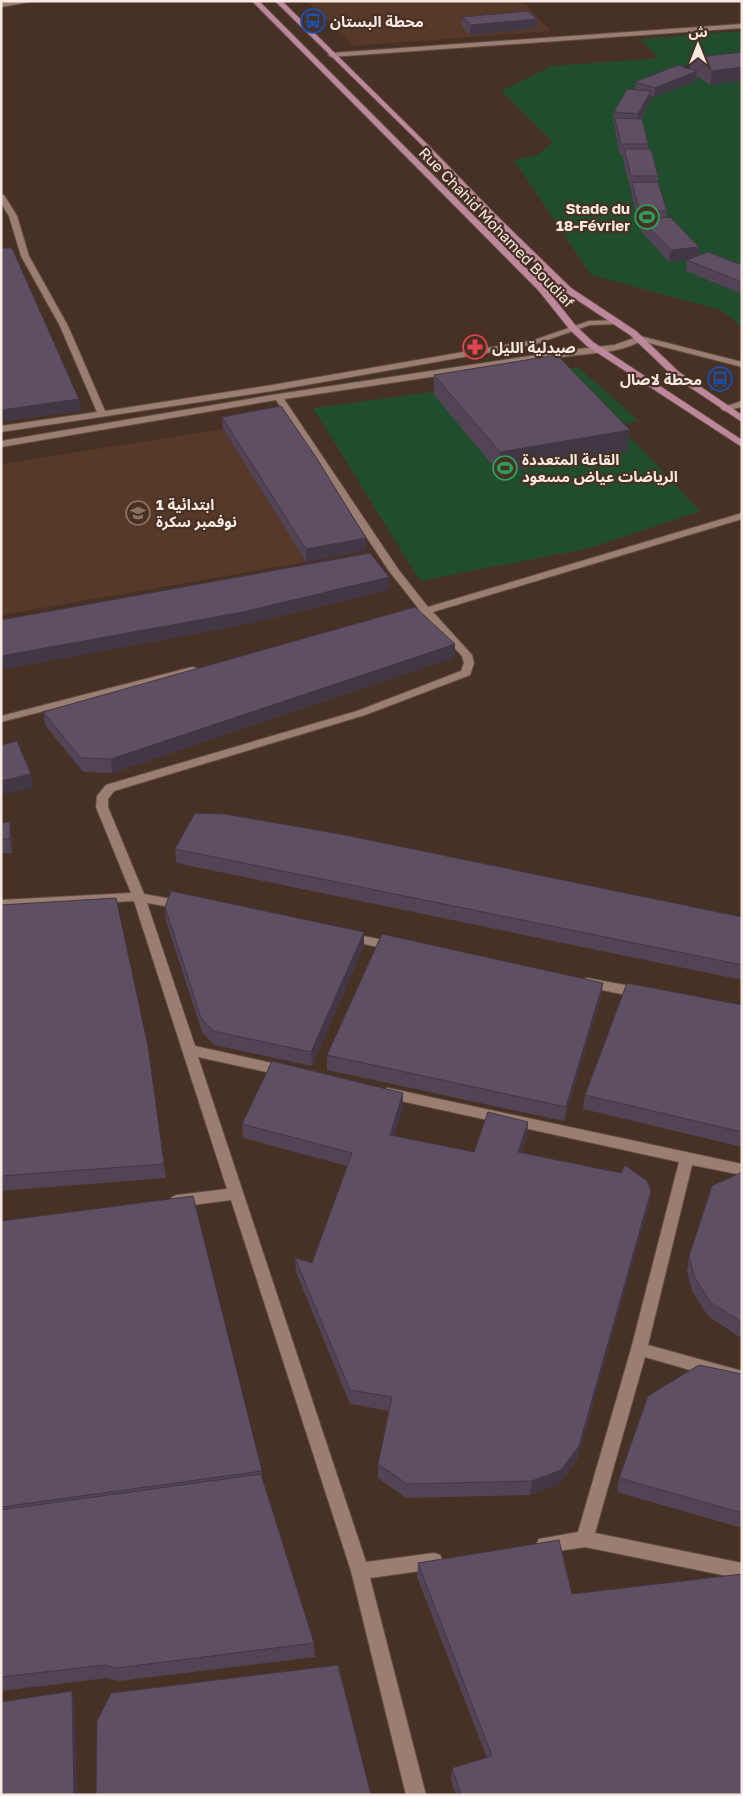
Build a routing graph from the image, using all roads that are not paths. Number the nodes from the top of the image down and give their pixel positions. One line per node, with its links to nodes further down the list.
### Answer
1 (32, 1): 4 (street)
2 (255, 1): 9 (main road, Rue Chahid Mohamed Boudiaf)
3 (278, 1): 6 (main road, Rue Chahid Mohamed Boudiaf)
4 (1, 5)
5 (742, 26): 6 (street)
6 (331, 54): 8 (main road, Rue Chahid Mohamed Boudiaf)
7 (1, 197): 16 (street)
8 (618, 322): 9 (street); 10 (main road, Rue Chahid Mohamed Boudiaf)
9 (573, 328): 11 (main road, Rue Chahid Mohamed Boudiaf); 16 (street)
10 (640, 338): 11 (street); 12 (street); 15 (main road, Rue Chahid Mohamed Boudiaf)
11 (599, 350): 13 (street); 20 (main road, Rue Chahid Mohamed Boudiaf)
12 (742, 365)
13 (278, 397): 19 (street); 22 (street)
14 (742, 404): 15 (street)
15 (724, 408): 17 (main road, Rue Chahid Mohamed Boudiaf)
16 (103, 415): 18 (street)
17 (742, 419)
18 (1, 429)
19 (1, 444)
20 (742, 444)
21 (742, 516): 22 (street)
22 (426, 610): 23 (street); 26 (street)
23 (397, 618)
24 (204, 667): 25 (street)
25 (1, 719)
26 (139, 897): 27 (street); 28 (street); 33 (street)
27 (1, 904)
28 (198, 908)
29 (334, 934): 30 (street)
30 (402, 947)
31 (577, 981): 32 (street)
32 (654, 996)
33 (190, 1050): 34 (street); 38 (street)
34 (297, 1074)
35 (375, 1090): 36 (street)
36 (687, 1157): 37 (street); 40 (street)
37 (742, 1170)
38 (235, 1194): 39 (street); 45 (street)
39 (167, 1202)
40 (639, 1349): 41 (street); 42 (street)
41 (742, 1378)
42 (585, 1539): 43 (street); 46 (street)
43 (526, 1548)
44 (448, 1559): 45 (street)
45 (360, 1571): 47 (street)
46 (742, 1571)
47 (416, 1795)

